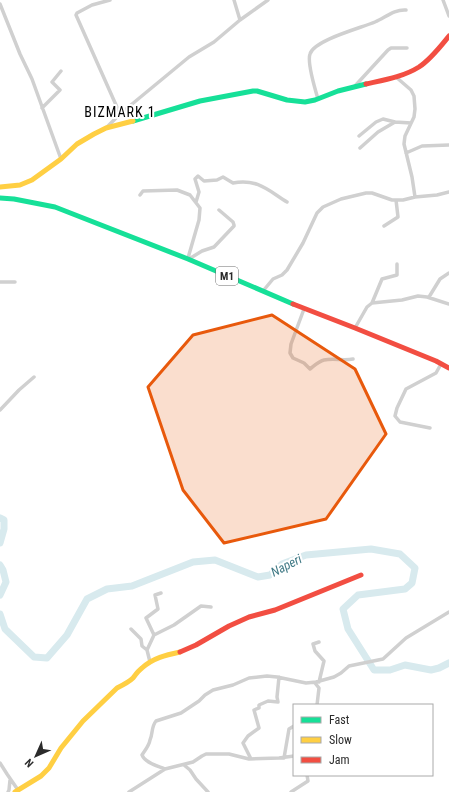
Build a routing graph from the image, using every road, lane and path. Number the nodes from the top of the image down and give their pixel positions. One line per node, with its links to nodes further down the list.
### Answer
1 (110, 0): 18 (street)
2 (234, 0): 8 (street)
3 (268, 0): 8 (street)
4 (443, 0): 7 (street)
5 (0, 4): 17 (street)
6 (406, 10): 16 (street)
7 (449, 16)
8 (240, 20): 18 (street)
9 (449, 36): 11 (main road)
10 (449, 43): 11 (street)
11 (442, 44): 14 (main road)
12 (407, 48): 15 (street)
13 (61, 71): 17 (street)
14 (396, 77): 15 (main road); 20 (street)
15 (354, 87): 16 (main road)
16 (318, 99): 21 (main road)
17 (42, 108): 26 (street)
18 (120, 114): 21 (street)
19 (395, 122): 20 (street); 22 (street); 24 (street)
20 (411, 123): 25 (street)
21 (106, 128): 26 (main road)
22 (359, 136)
23 (449, 145): 25 (street)
24 (360, 148)
25 (406, 153): 30 (street)
26 (61, 159): 27 (main road)
27 (0, 187)
28 (449, 192): 30 (street)
29 (140, 195): 33 (street)
30 (415, 196): 32 (street)
31 (0, 198): 37 (main road, M1)
32 (396, 200): 36 (street); 42 (street)
33 (196, 202): 34 (street); 37 (street)
34 (288, 202)
35 (219, 210): 37 (street)
36 (384, 226)
37 (188, 260): 42 (main road, M1)
38 (397, 264): 44 (street)
39 (449, 273): 43 (street)
40 (0, 282): 41 (street)
41 (15, 282)
42 (263, 291): 46 (main road, M1)
43 (429, 297): 44 (street); 45 (street)
44 (372, 303): 47 (street)
45 (449, 304)
46 (304, 309): 47 (main road, M1); 48 (street)
47 (354, 328): 49 (main road, M1)
48 (353, 359)
49 (441, 364): 50 (main road, M1); 53 (street)
50 (449, 368)
51 (34, 376): 52 (street)
52 (0, 410)
53 (430, 428)
54 (361, 576): 62 (main road)
55 (161, 593): 59 (street)
56 (211, 607): 59 (street)
57 (449, 612): 64 (street)
58 (130, 629): 61 (street)
59 (154, 635): 61 (street)
60 (319, 642): 64 (street)
61 (147, 650): 62 (street)
62 (150, 662): 75 (main road)
63 (279, 677): 64 (street); 69 (street); 72 (street)
64 (317, 682): 65 (street)
65 (317, 704)
66 (293, 727): 68 (street)
67 (293, 756): 68 (street)
68 (284, 758): 69 (street)
69 (251, 759): 71 (street)
70 (0, 763): 74 (street)
71 (184, 765): 72 (street); 78 (street)
72 (165, 769): 77 (street)
73 (308, 776): 79 (street)
74 (10, 779): 75 (street); 76 (street)
75 (16, 791)
76 (8, 792)
77 (129, 792)
78 (208, 792)
79 (291, 792)

